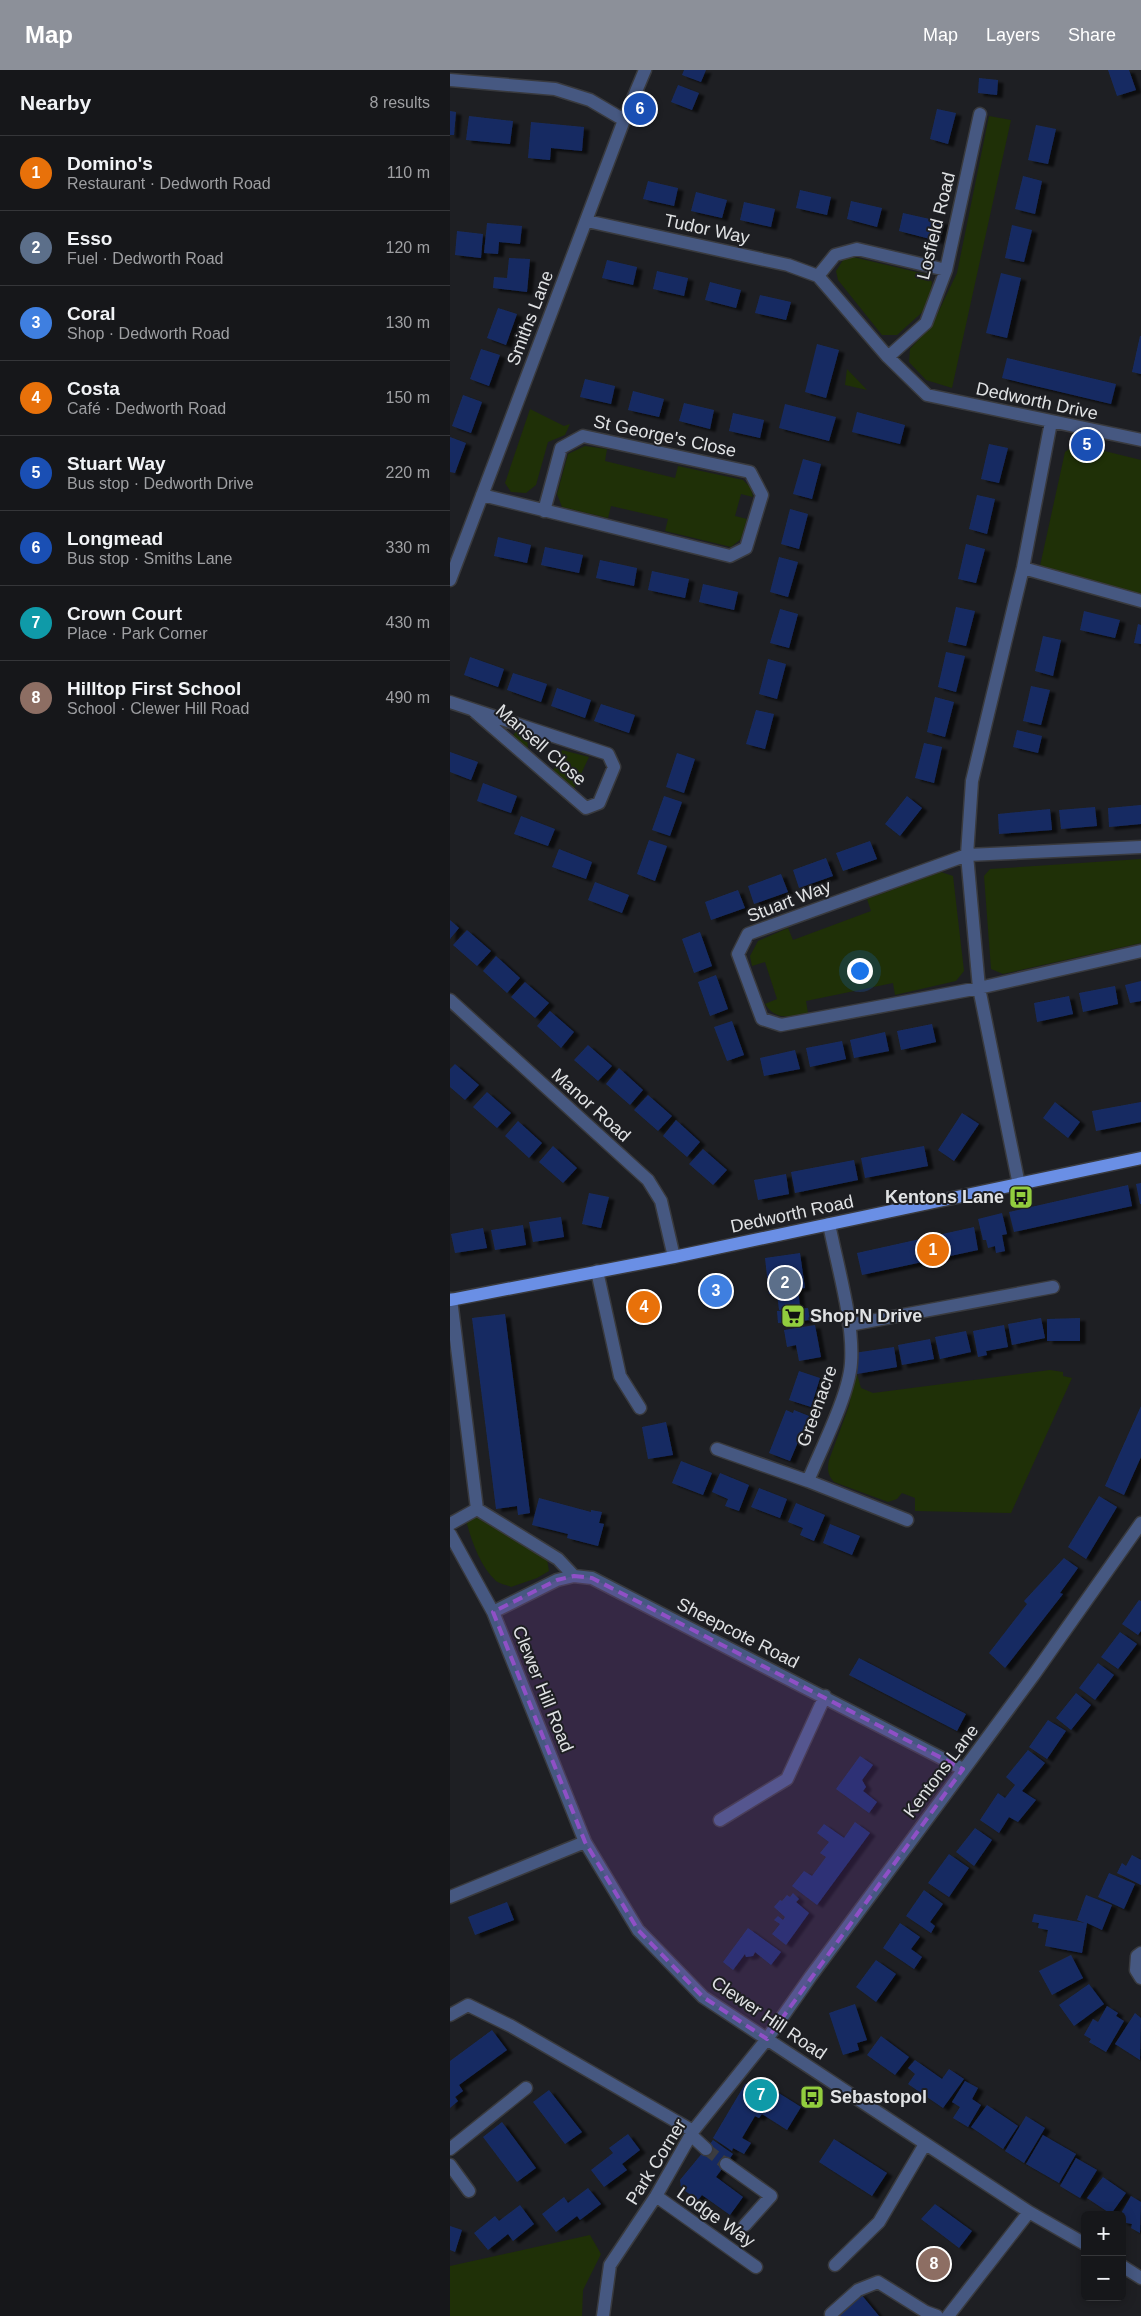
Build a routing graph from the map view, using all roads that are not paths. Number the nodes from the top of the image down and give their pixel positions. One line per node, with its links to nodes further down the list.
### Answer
1 (645, 70): 4 (street, Smiths Lane)
2 (452, 77): 4 (street)
3 (980, 114): 6 (street, Losfield Road)
4 (624, 120): 5 (street, Smiths Lane)
5 (587, 221): 7 (street, Tudor Way); 12 (street, Smiths Lane)
6 (946, 270): 7 (street); 8 (street, Losfield Road)
7 (818, 276): 8 (street, Tudor Way)
8 (888, 358): 9 (street, Tudor Way)
9 (927, 395): 10 (street, Dedworth Drive)
10 (1051, 422): 11 (street, Dedworth Drive); 14 (street)
11 (1141, 440)
12 (482, 495): 13 (street, St George's Close); 15 (street, Smiths Lane)
13 (544, 511): 13 (street, St George's Close)
14 (1023, 568): 16 (street); 20 (street)
15 (450, 580)
16 (1141, 601)
17 (450, 702): 18 (street, Mansell Close)
18 (472, 710): 18 (street, Mansell Close)
19 (1141, 847): 20 (street)
20 (967, 855): 22 (street); 22 (street, Stuart Way)
21 (1141, 951): 22 (street)
22 (979, 988): 25 (street)
23 (450, 1000): 27 (street, Manor Road)
24 (1141, 1158): 25 (main road, Dedworth Road)
25 (1019, 1185): 26 (main road, Dedworth Road)
26 (828, 1224): 27 (main road, Dedworth Road); 31 (street, Greenacre)
27 (674, 1257): 28 (main road, Dedworth Road)
28 (597, 1270): 30 (main road, Dedworth Road); 32 (street)
29 (1053, 1287): 31 (street)
30 (451, 1299): 35 (street)
31 (849, 1325): 34 (street, Greenacre)
32 (640, 1408)
33 (718, 1449): 34 (street)
34 (808, 1481): 36 (street)
35 (477, 1509): 38 (street); 40 (street)
36 (907, 1520)
37 (1141, 1523): 43 (street, Kentons Lane)
38 (450, 1524)
39 (450, 1534): 41 (street, Clewer Hill Road)
40 (574, 1576): 41 (street, Sheepcote Road); 42 (street, Sheepcote Road)
41 (493, 1612): 45 (street, Clewer Hill Road)
42 (825, 1696): 43 (street, Sheepcote Road); 44 (street)
43 (963, 1769): 50 (street, Kentons Lane)
44 (720, 1820)
45 (585, 1842): 46 (street); 50 (street, Clewer Hill Road)
46 (450, 1897)
47 (1141, 1953): 48 (street)
48 (1141, 1978)
49 (450, 2015): 52 (street)
50 (767, 2039): 52 (street, Park Corner); 53 (street, Clewer Hill Road)
51 (526, 2088): 54 (street)
52 (692, 2133): 55 (street); 59 (street, Park Corner)
53 (925, 2144): 60 (street, Clewer Hill Road); 63 (street)
54 (450, 2149)
55 (706, 2149)
56 (450, 2164): 58 (street)
57 (726, 2164): 61 (street)
58 (469, 2191)
59 (656, 2196): 64 (street, Lodge Way); 68 (street, Park Corner)
60 (1029, 2212): 62 (street, Clewer Hill Road); 70 (street)
61 (745, 2225)
62 (1081, 2242)
63 (835, 2265)
64 (756, 2267)
65 (1126, 2269): 66 (street)
66 (1141, 2278)
67 (830, 2314): 69 (street)
68 (603, 2316)
69 (938, 2316)
70 (948, 2316)

